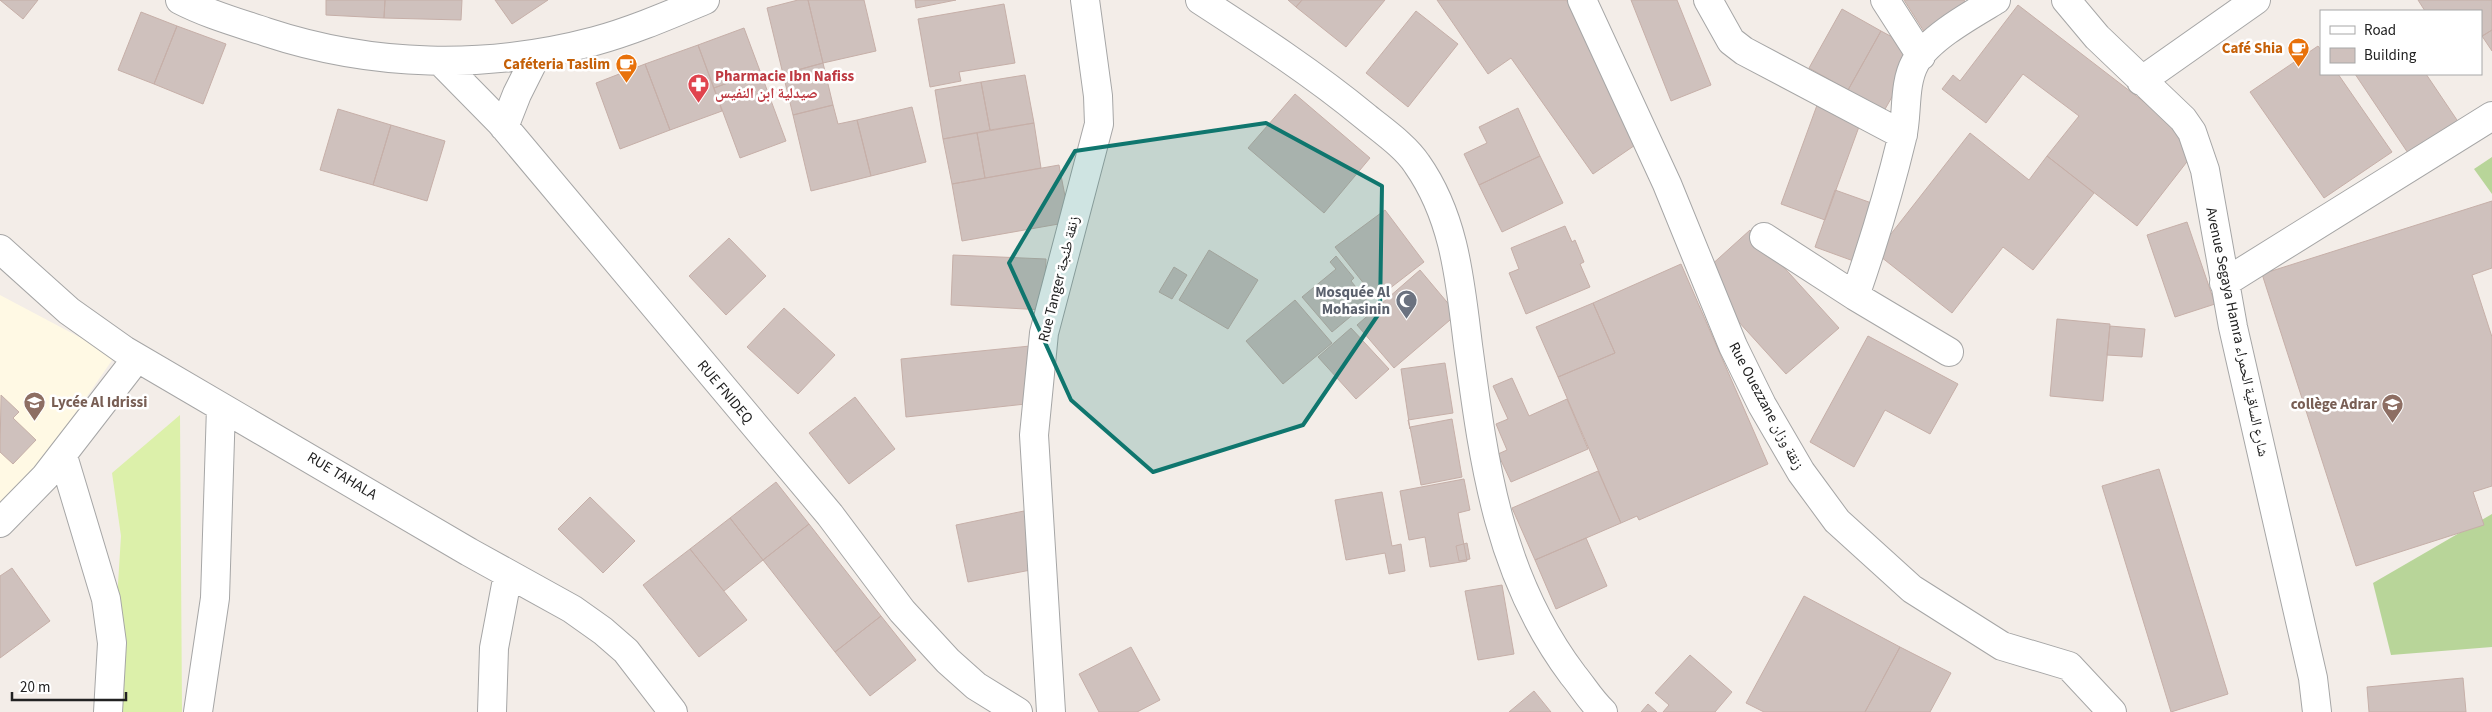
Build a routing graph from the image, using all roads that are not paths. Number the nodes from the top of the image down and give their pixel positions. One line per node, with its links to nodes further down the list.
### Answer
1 (180, 0): 13 (street)
2 (705, 0): 11 (street)
3 (1085, 0): 35 (street, Rue Tanger زنقة طنجة)
4 (1200, 0): 36 (street)
5 (1582, 0): 37 (street, Rue Ouezzane زنقة وزان)
6 (1708, 0): 17 (street)
7 (1885, 0): 12 (street)
8 (1996, 0): 12 (street)
9 (2066, 0): 14 (street, Avenue Segaya Hamra شارع الساقية الحمراء)
10 (2256, 0): 14 (street)
11 (537, 54): 13 (street); 16 (street)
12 (1921, 56): 17 (street)
13 (441, 62): 16 (street, RUE FNIDEQ)
14 (2141, 81): 22 (street, Avenue Segaya Hamra شارع الساقية الحمراء)
15 (2492, 116): 22 (street)
16 (504, 127): 34 (street, RUE FNIDEQ)
17 (1903, 135): 23 (street)
18 (1764, 237): 23 (street)
19 (0, 249): 21 (street, RUE TAHALA)
20 (0, 274): 21 (street)
21 (33, 280): 25 (street, RUE TAHALA)
22 (2224, 284): 38 (street, Avenue Segaya Hamra شارع الساقية الحمراء)
23 (1856, 296): 24 (street)
24 (1948, 352)
25 (137, 358): 26 (street, RUE TAHALA); 27 (street)
26 (220, 407): 29 (street, RUE TAHALA); 31 (street)
27 (63, 456): 28 (street); 30 (street)
28 (0, 523)
29 (508, 574): 32 (street); 33 (street, RUE TAHALA)
30 (108, 712)
31 (198, 712)
32 (492, 712)
33 (673, 712)
34 (1018, 712)
35 (1051, 712)
36 (1603, 712)
37 (2112, 712)
38 (2318, 712)

